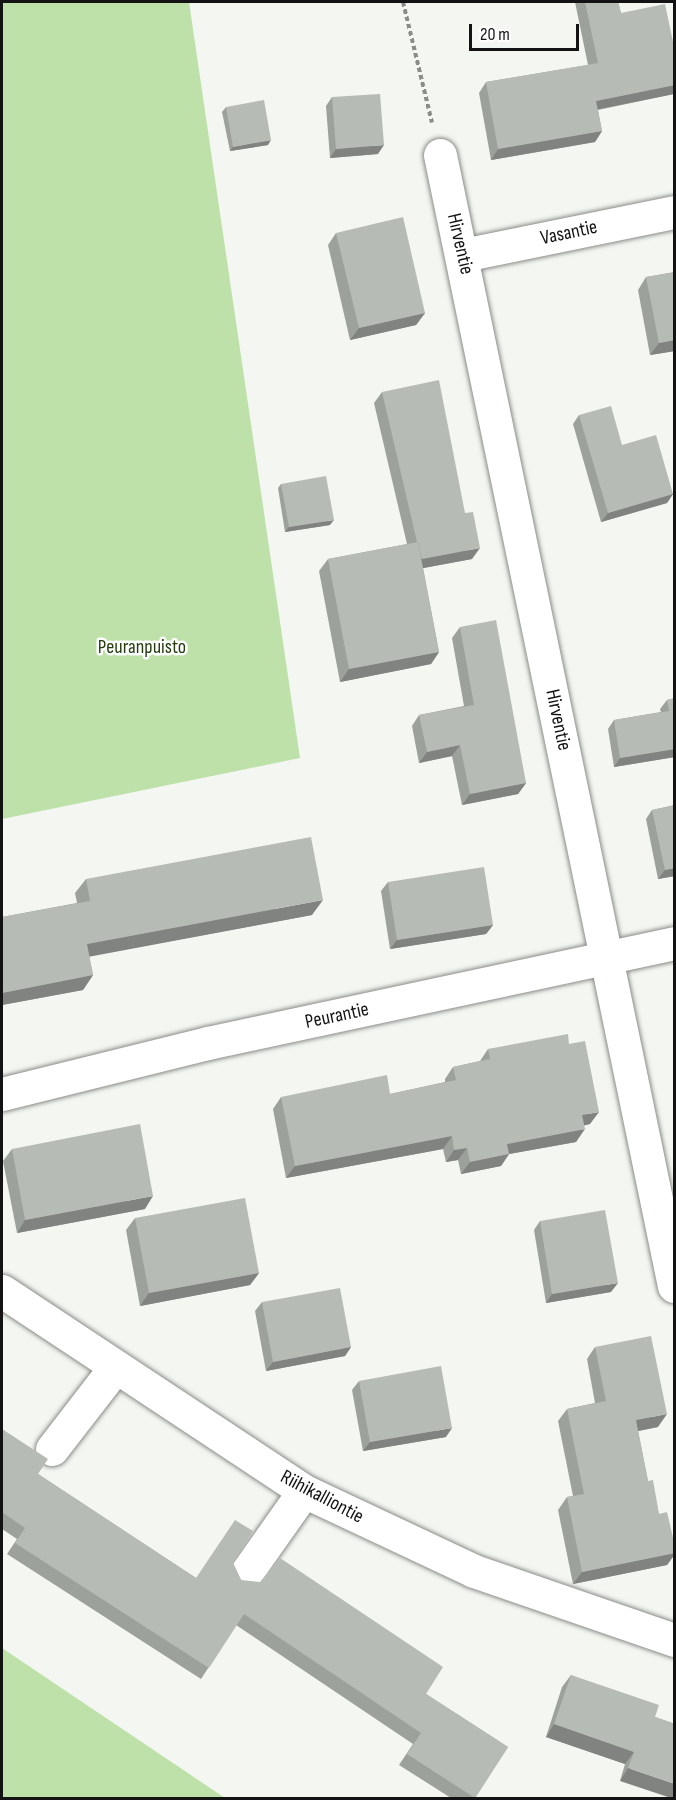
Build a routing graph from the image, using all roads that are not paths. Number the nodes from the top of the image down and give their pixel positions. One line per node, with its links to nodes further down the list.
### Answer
1 (440, 155): 3 (street, Hirventie)
2 (675, 212): 3 (street, Vasantie)
3 (463, 255): 5 (street, Hirventie)
4 (675, 943): 5 (street, Peurantie)
5 (606, 959): 6 (street, Peurantie); 7 (street, Hirventie)
6 (2, 1094)
7 (675, 1286)
8 (2, 1291): 9 (street, Riihikalliontie)
9 (113, 1370): 10 (street); 11 (street, Riihikalliontie)
10 (52, 1449)
11 (304, 1491): 12 (street); 13 (street, Riihikalliontie)
12 (244, 1576)
13 (675, 1640)

